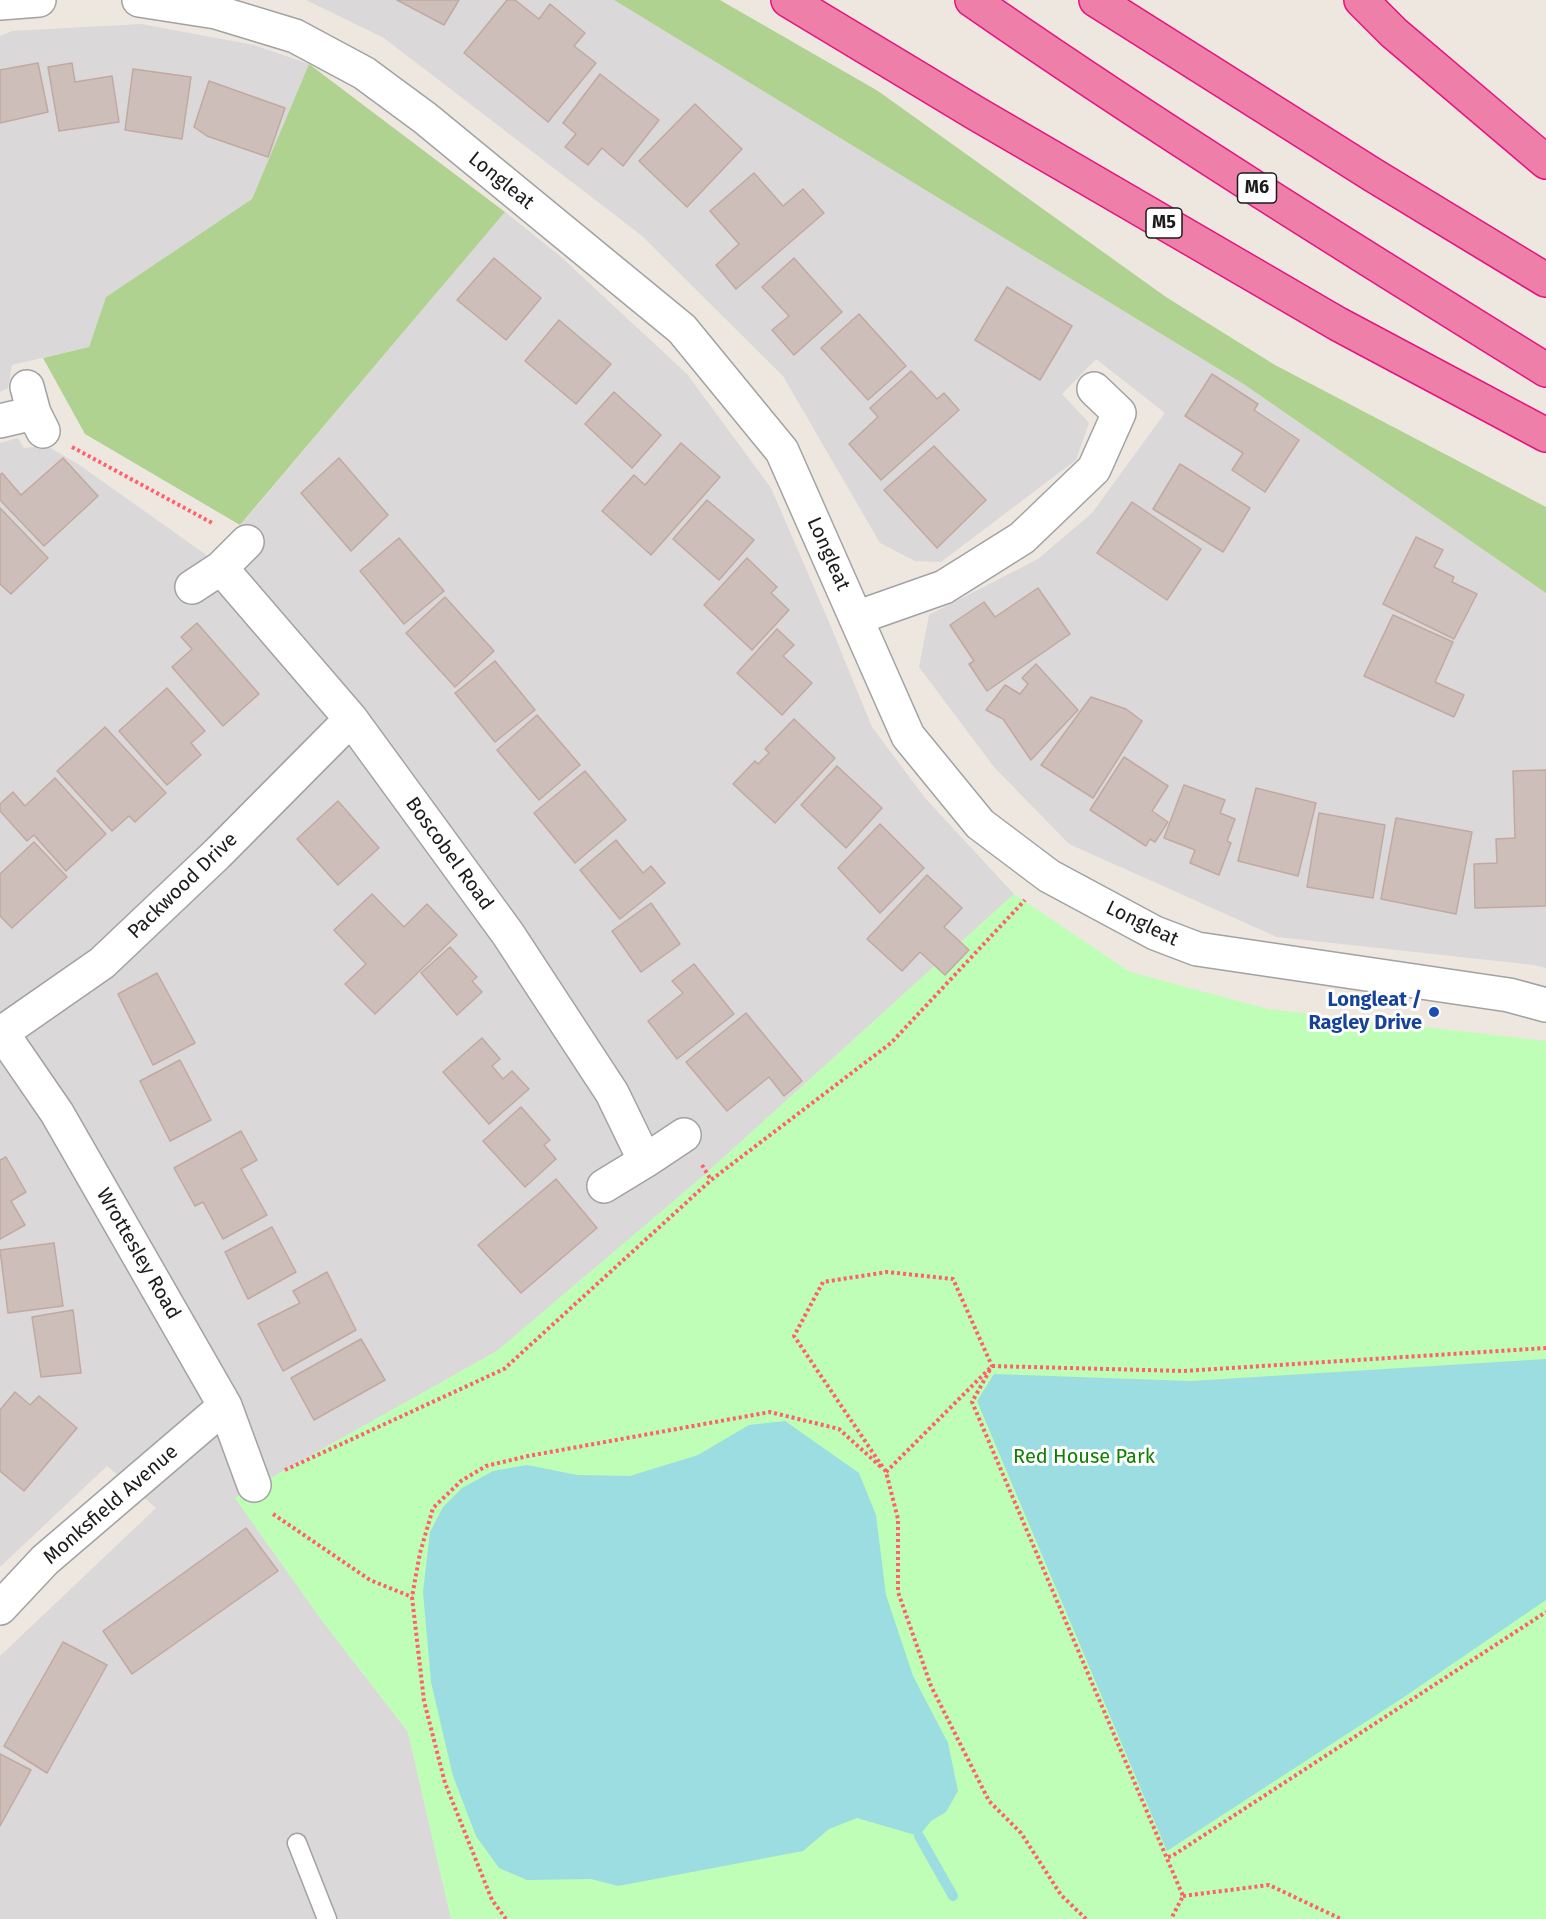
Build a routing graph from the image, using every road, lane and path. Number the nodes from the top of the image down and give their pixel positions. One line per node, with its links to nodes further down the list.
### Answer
1 (39, 0): 7 (street)
2 (139, 0): 18 (street, Longleat)
3 (789, 0): 14 (highway, M5)
4 (972, 0): 10 (highway, M6)
5 (1095, 0): 9 (highway)
6 (1361, 0): 8 (highway)
7 (0, 3)
8 (1546, 162)
9 (1546, 280)
10 (1546, 370)
11 (1094, 389): 18 (street)
12 (34, 410): 13 (street); 15 (path)
13 (0, 421)
14 (1546, 435)
15 (247, 542): 16 (street)
16 (221, 568): 17 (street); 19 (street, Boscobel Road)
17 (192, 586)
18 (856, 618): 20 (street, Longleat)
19 (351, 719): 22 (street, Packwood Drive); 24 (street, Boscobel Road)
20 (1048, 876): 21 (street, Longleat); 30 (path)
21 (1546, 1005)
22 (1, 1033): 28 (street, Wrottesley Road)
23 (684, 1135): 24 (street)
24 (645, 1161): 25 (street)
25 (604, 1186)
26 (1546, 1348): 27 (path)
27 (992, 1366): 29 (path); 29 (path); 35 (path)
28 (225, 1406): 30 (street, Wrottesley Road); 32 (street, Monksfield Avenue)
29 (886, 1472): 31 (path); 39 (path)
30 (254, 1485): 31 (path)
31 (412, 1597): 38 (path)
32 (0, 1608)
33 (1546, 1612): 35 (path)
34 (297, 1844): 37 (lane)
35 (1168, 1857): 36 (path)
36 (1183, 1896): 40 (path); 41 (path)
37 (327, 1919)
38 (506, 1919)
39 (1086, 1919)
40 (1172, 1919)
41 (1341, 1919)

